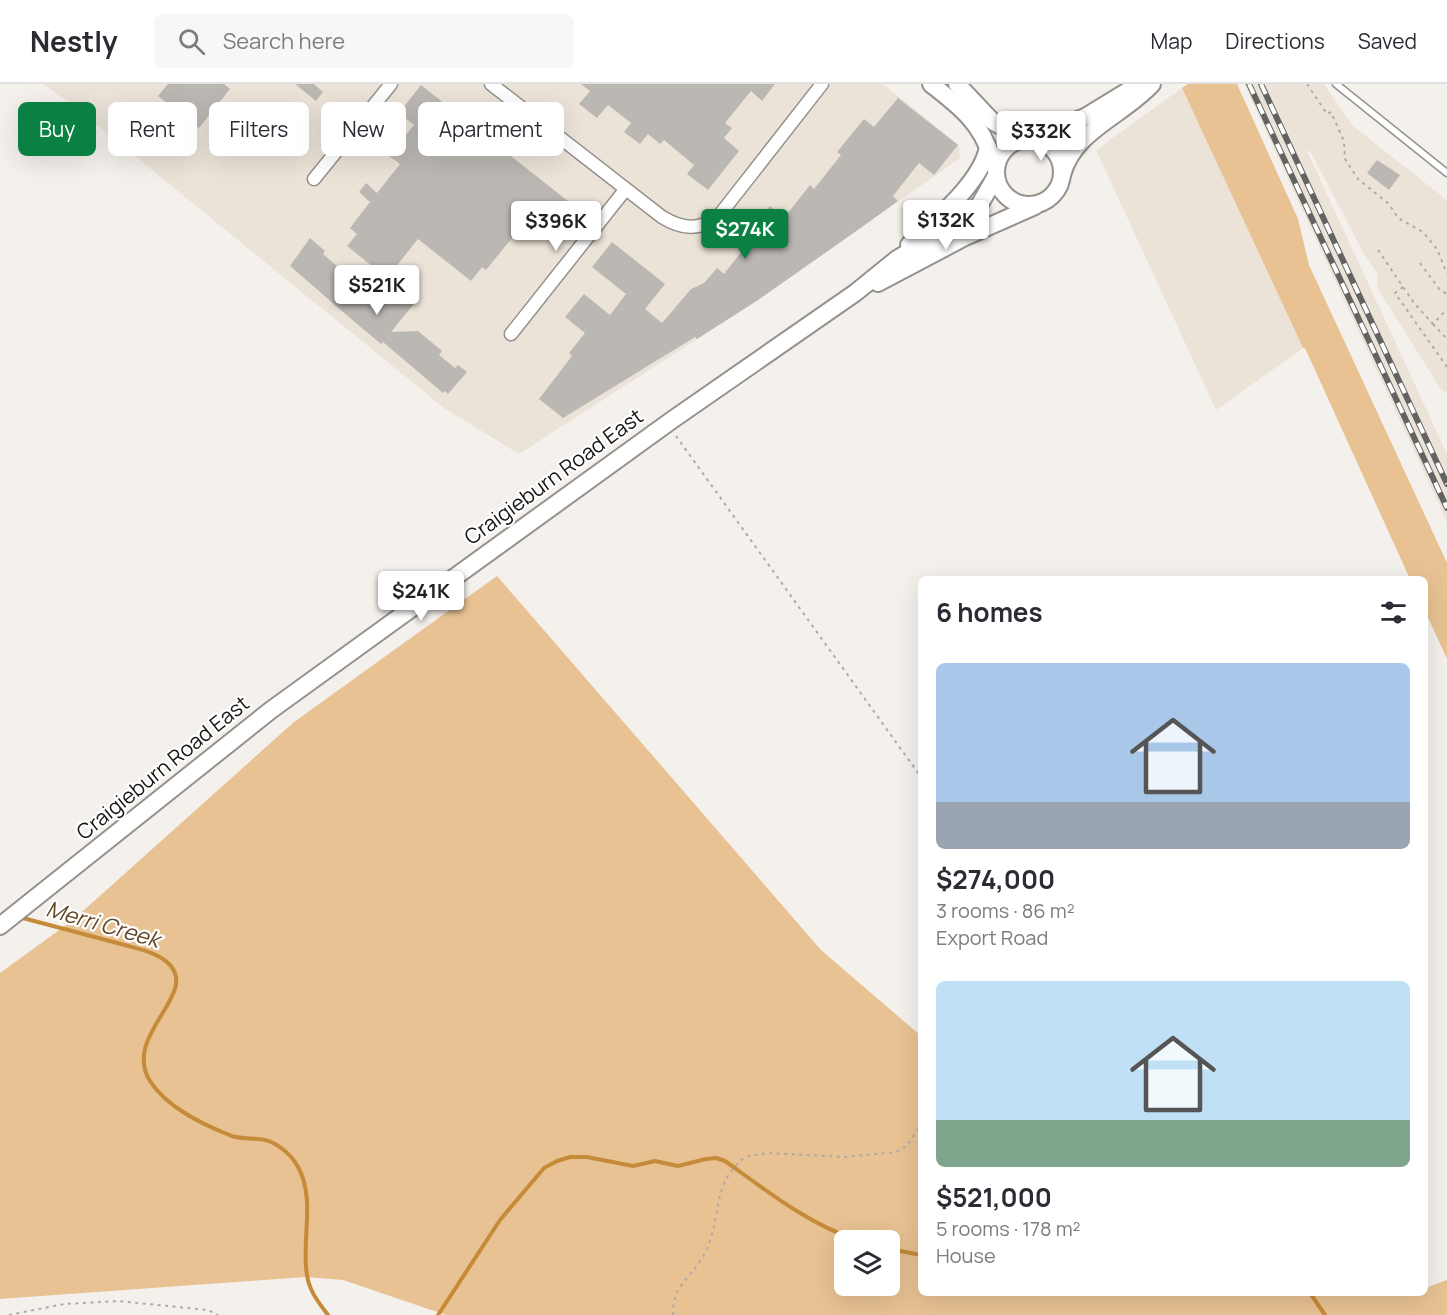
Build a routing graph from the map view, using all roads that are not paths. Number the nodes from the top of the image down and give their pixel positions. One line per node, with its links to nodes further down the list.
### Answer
1 (391, 84): 15 (street)
2 (491, 84): 16 (street)
3 (828, 84): 9 (street)
4 (932, 84): 11 (main road)
5 (957, 84): 10 (main road)
6 (1139, 84): 10 (main road)
7 (1152, 84): 14 (main road)
8 (1336, 84): 12 (lane)
9 (820, 88): 16 (street)
10 (1025, 140): 13 (main road); 14 (main road)
11 (988, 147): 13 (main road); 18 (main road)
12 (1447, 173)
13 (995, 174): 17 (main road); 18 (main road, Craigieburn Road East)
14 (1061, 179): 17 (main road)
15 (314, 180)
16 (625, 190): 20 (street)
17 (1041, 203): 19 (main road, Craigieburn Road East)
18 (886, 267): 19 (main road, Craigieburn Road East)
19 (855, 293): 21 (main road, Craigieburn Road East)
20 (510, 334)
21 (0, 926)

